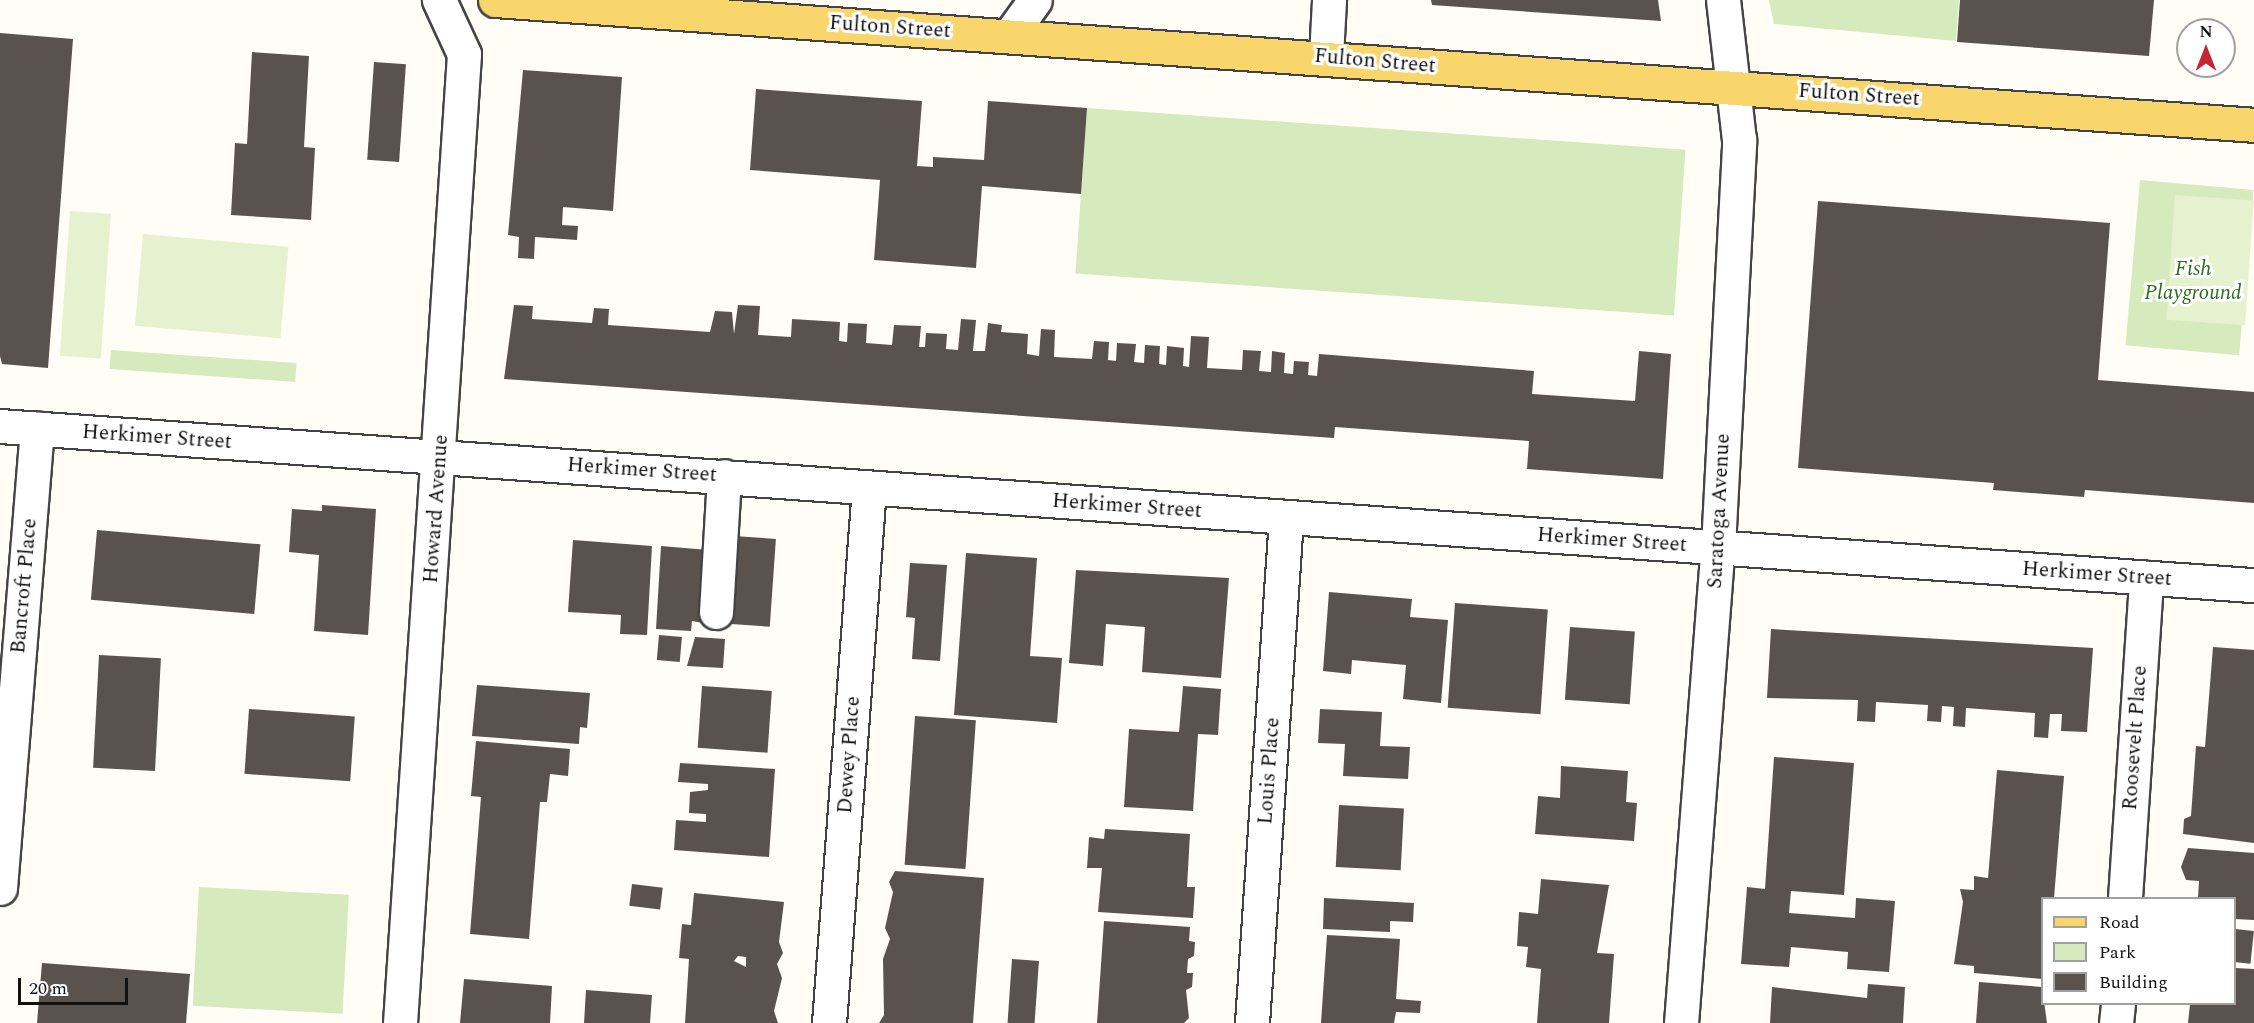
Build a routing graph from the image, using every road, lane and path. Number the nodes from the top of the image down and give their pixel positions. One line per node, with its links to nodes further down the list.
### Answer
1 (439, 0): 12 (street, Howard Avenue)
2 (495, 0): 6 (main road, Fulton Street)
3 (1035, 0): 6 (street)
4 (1329, 0): 7 (street)
5 (1723, 0): 8 (street, Saratoga Avenue)
6 (1009, 36): 7 (main road, Fulton Street)
7 (1326, 56): 8 (main road, Fulton Street)
8 (1735, 86): 9 (main road, Fulton Street); 16 (street, Saratoga Avenue)
9 (2254, 125)
10 (0, 426): 11 (street, Herkimer Street)
11 (37, 428): 12 (street, Herkimer Street); 20 (street, Bancroft Place)
12 (439, 456): 13 (street, Herkimer Street); 23 (street, Howard Avenue)
13 (724, 476): 14 (street, Herkimer Street); 19 (street)
14 (869, 487): 15 (street, Herkimer Street); 24 (street, Dewey Place)
15 (1286, 518): 16 (street, Herkimer Street); 25 (street, Louis Place)
16 (1718, 547): 17 (street, Herkimer Street); 26 (street, Saratoga Avenue)
17 (2146, 578): 18 (street, Herkimer Street); 21 (street, Roosevelt Place)
18 (2254, 585)
19 (716, 612)
20 (0, 888)
21 (2125, 897)
22 (2118, 1005): 27 (street)
23 (400, 1023)
24 (829, 1023)
25 (1252, 1023)
26 (1681, 1023)
27 (2116, 1023)

